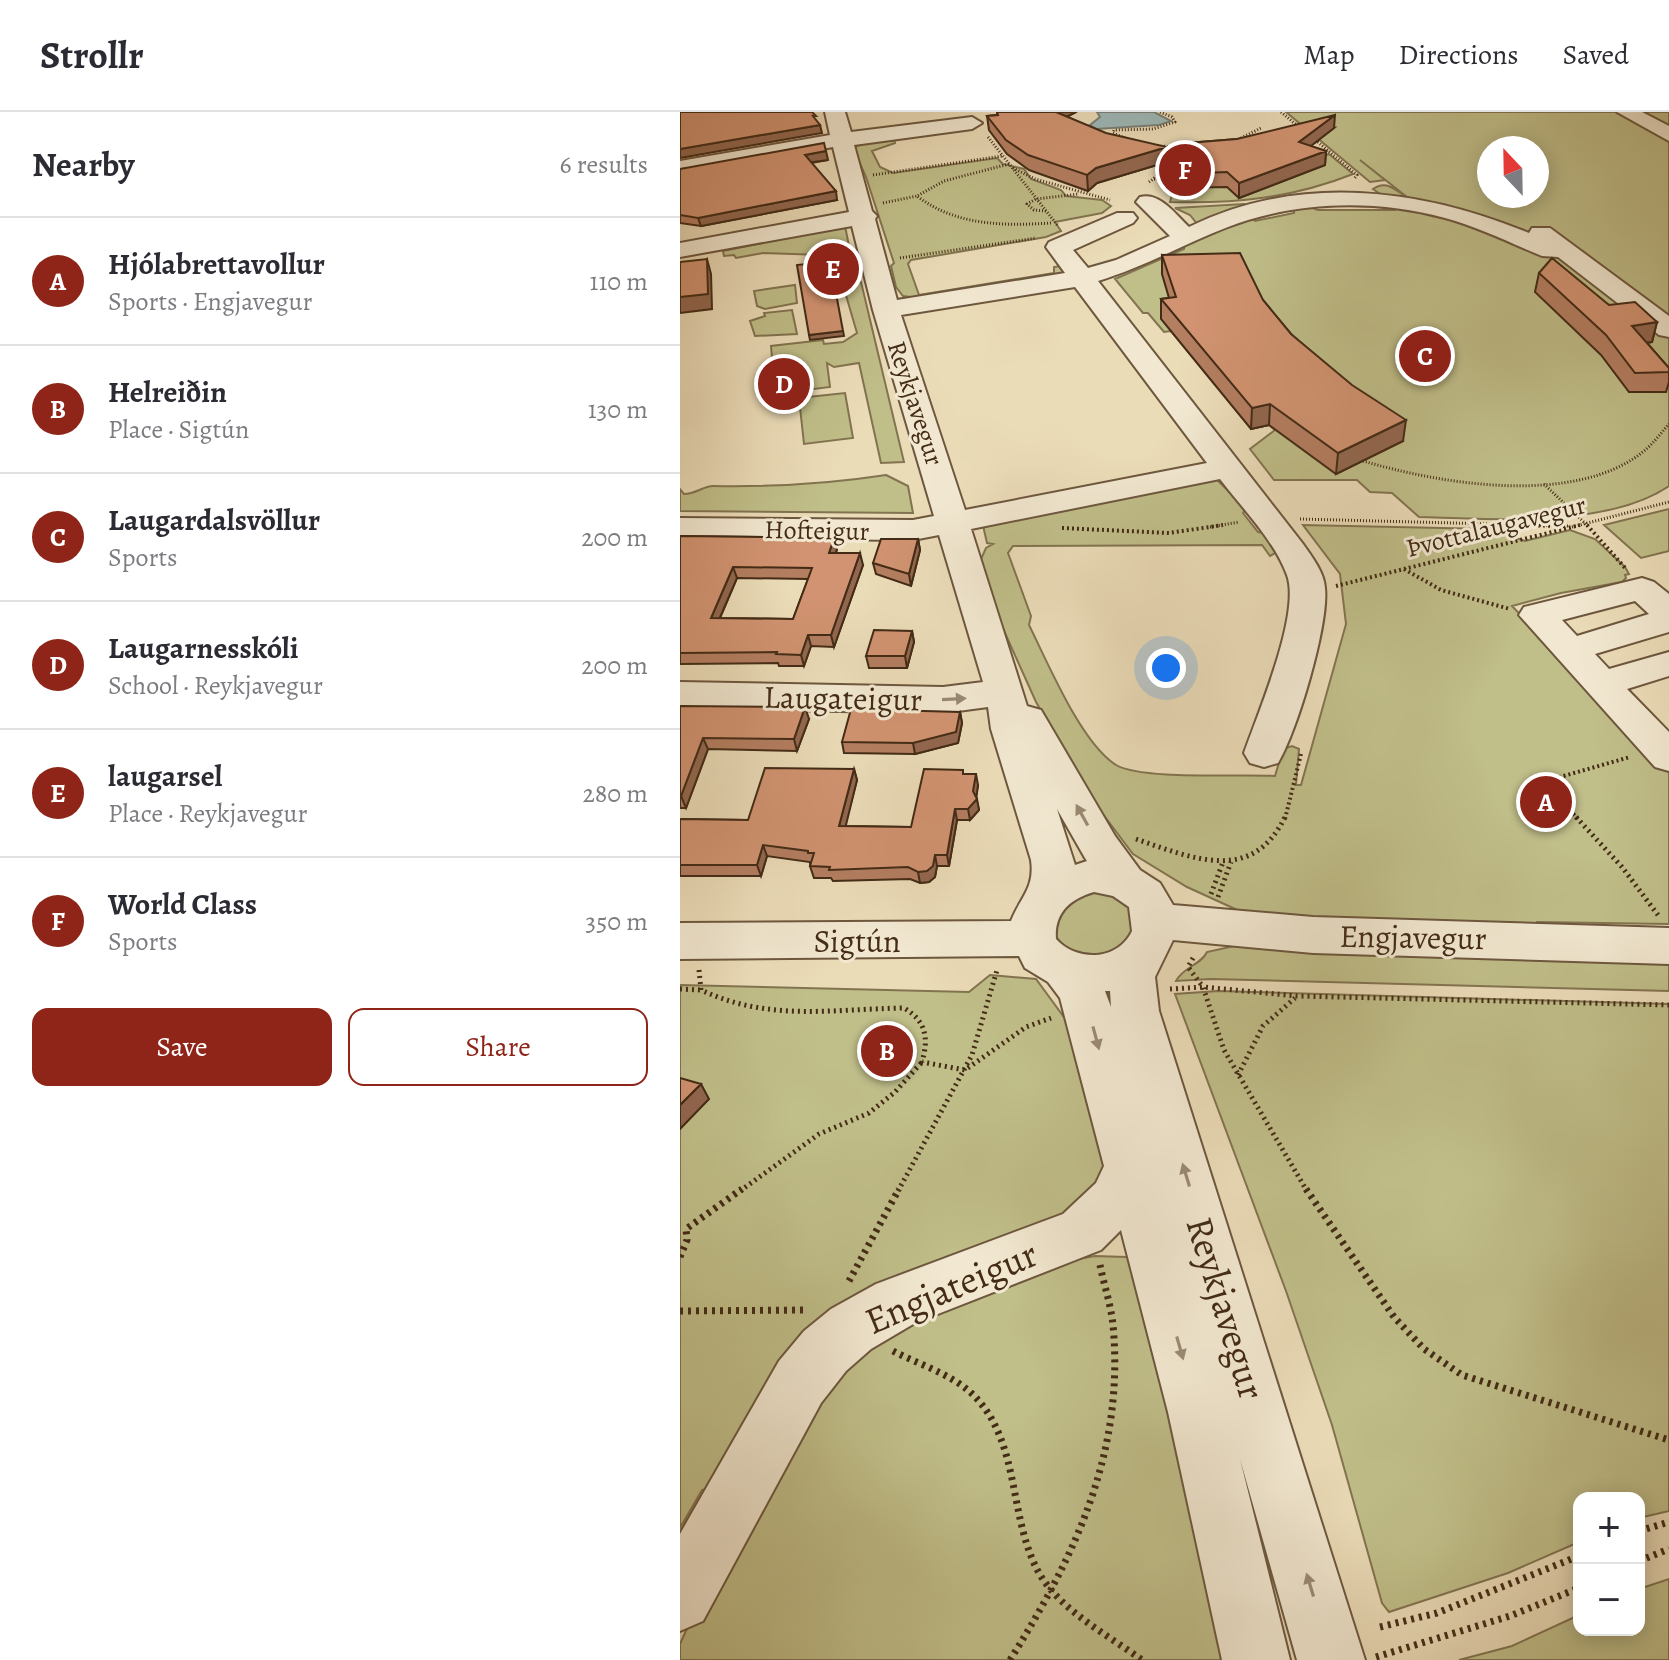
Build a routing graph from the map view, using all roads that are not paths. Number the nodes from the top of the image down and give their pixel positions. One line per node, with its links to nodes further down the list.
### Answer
1 (1627, 112): 4 (street)
2 (972, 123): 3 (street)
3 (838, 126): 5 (street); 7 (street, Reykjavegur)
4 (1669, 135)
5 (680, 168)
6 (1150, 191): 10 (street)
7 (872, 210): 12 (street); 14 (street, Reykjavegur)
8 (1121, 210): 13 (street)
9 (1532, 228): 11 (street)
10 (1186, 238): 11 (street); 13 (street)
11 (1564, 249): 15 (street)
12 (680, 250)
13 (1082, 278): 14 (street); 16 (street)
14 (886, 310): 17 (street, Reykjavegur)
15 (1669, 329)
16 (1228, 468): 17 (street, Hofteigur); 27 (street)
17 (953, 524): 18 (street, Hofteigur); 24 (street, Reykjavegur)
18 (680, 528)
19 (1669, 613): 21 (street)
20 (1669, 620): 21 (street)
21 (1569, 650): 23 (street)
22 (1669, 664): 23 (street)
23 (1601, 684): 26 (street)
24 (1005, 692): 25 (street, Laugateigur, one-way to 24); 28 (street, Reykjavegur, one-way to 24); 29 (street, Reykjavegur)
25 (680, 695)
26 (1659, 736)
27 (1264, 753)
28 (1124, 881): 29 (street); 33 (street)
29 (1052, 891): 32 (street)
30 (1664, 932): 33 (street, Engjavegur)
31 (688, 941): 32 (street, Sigtún)
32 (1049, 953): 33 (street); 34 (street, Reykjavegur, one-way to 34)
33 (1164, 956): 39 (street, Reykjavegur, one-way to 33)
34 (1131, 1167): 35 (street, Engjateigur); 36 (street, Reykjavegur)
35 (1090, 1246): 36 (street); 37 (street, Engjateigur)
36 (1159, 1273): 38 (street, Reykjavegur, one-way to 38)
37 (680, 1598)
38 (1256, 1660)
39 (1331, 1660)

